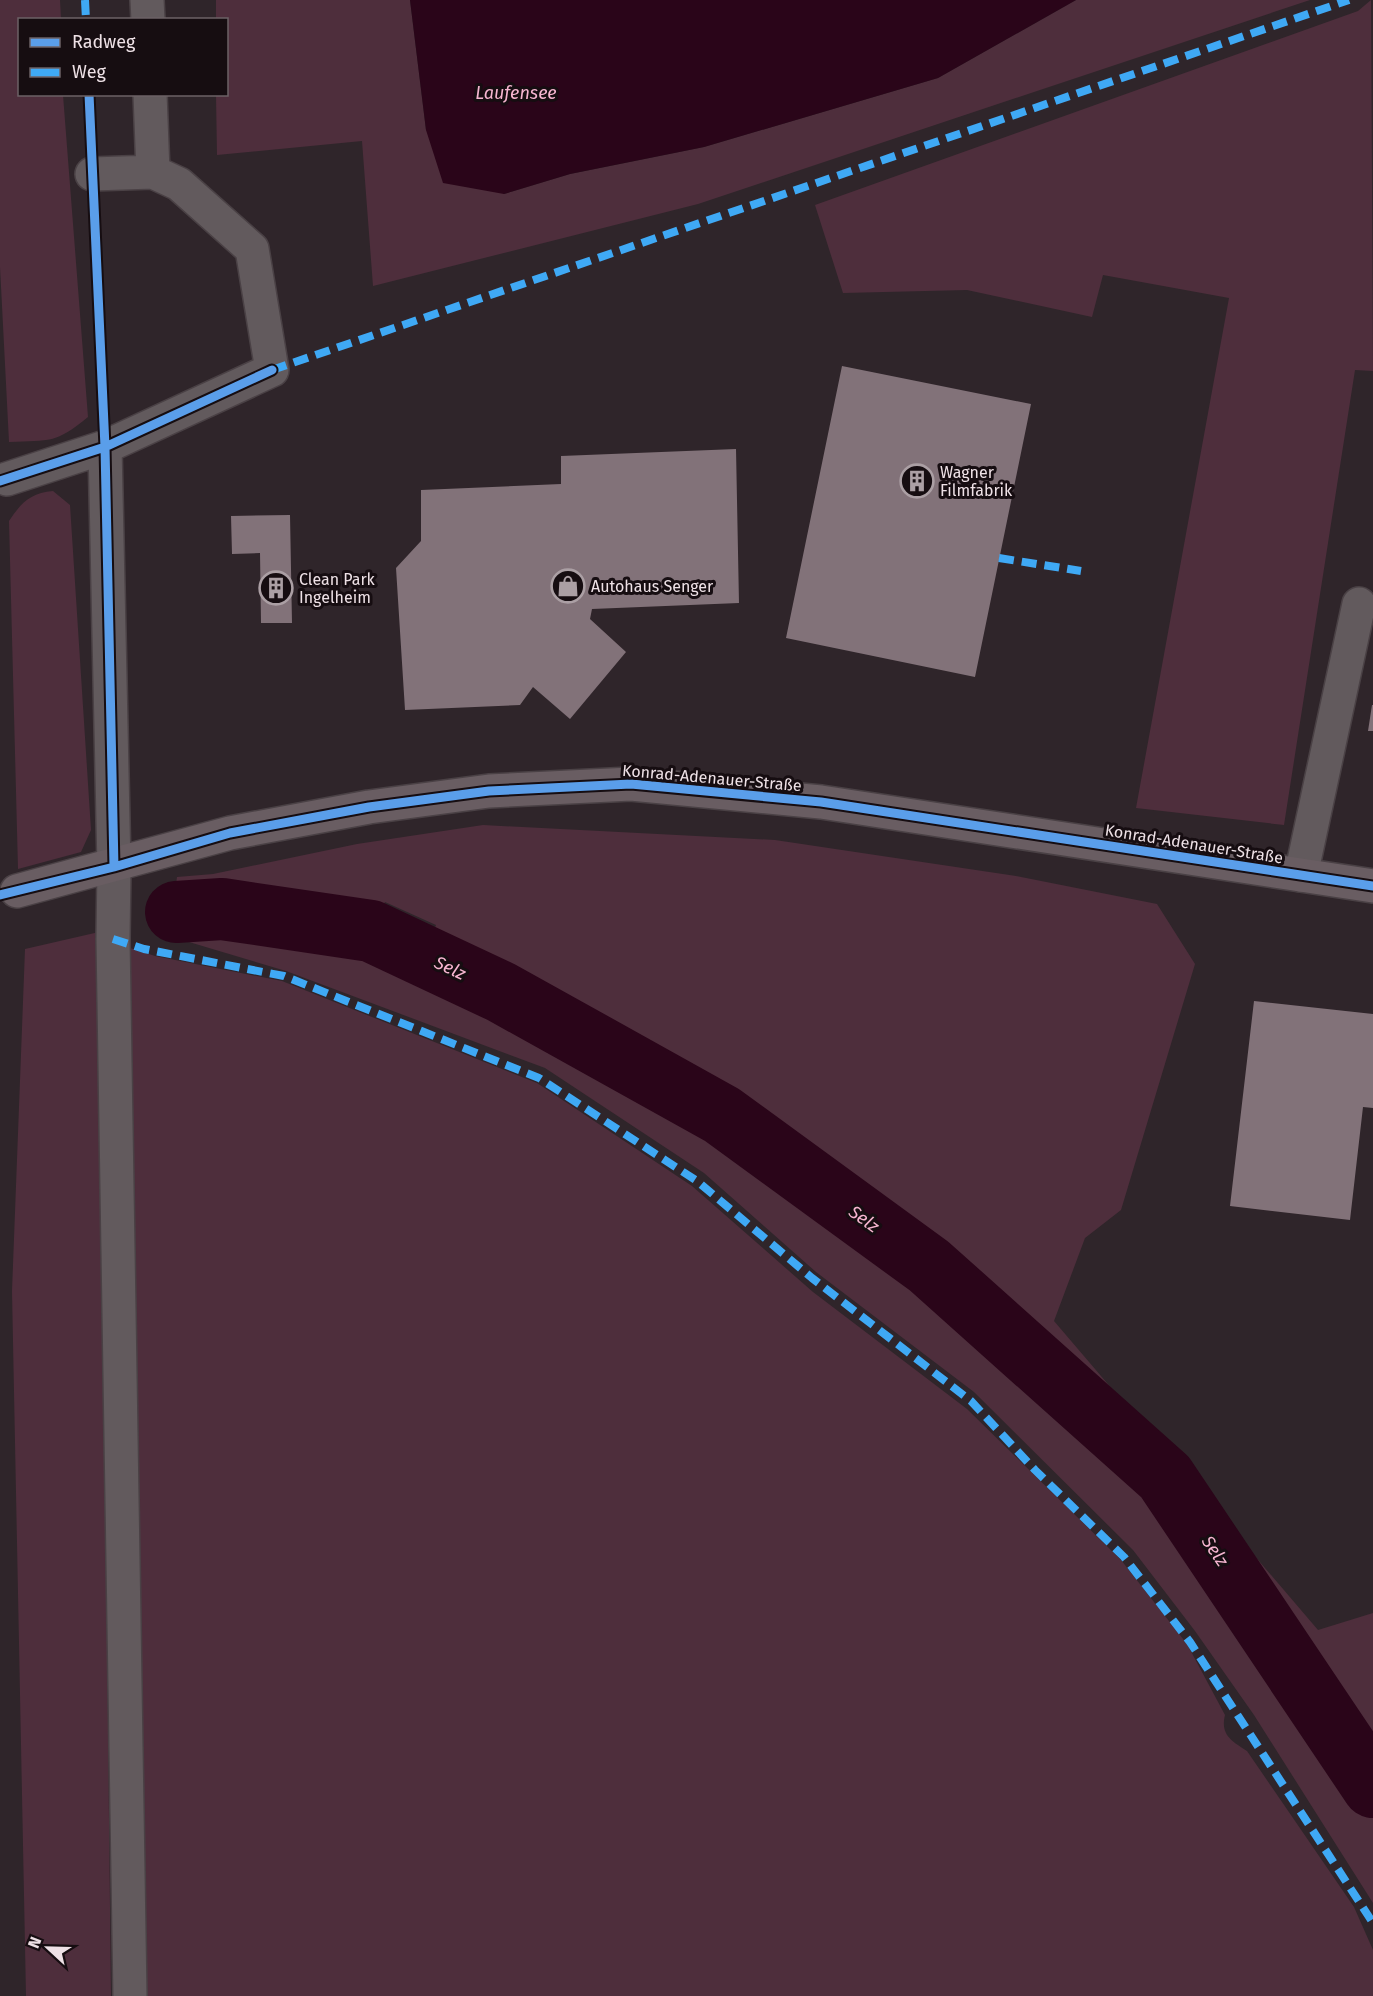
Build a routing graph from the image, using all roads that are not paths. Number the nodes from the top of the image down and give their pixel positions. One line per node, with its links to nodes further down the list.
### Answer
1 (147, 0): 2 (street)
2 (148, 18)
3 (150, 96): 4 (street)
4 (153, 172): 5 (street); 6 (street)
5 (92, 174)
6 (105, 447): 7 (street); 9 (street)
7 (6, 479)
8 (1359, 604): 10 (street)
9 (114, 867): 10 (main road, Konrad-Adenauer-Straße); 12 (main road, Konrad-Adenauer-Straße); 13 (street)
10 (1301, 875): 11 (main road, Konrad-Adenauer-Straße)
11 (1373, 886)
12 (17, 891)
13 (130, 1996)

